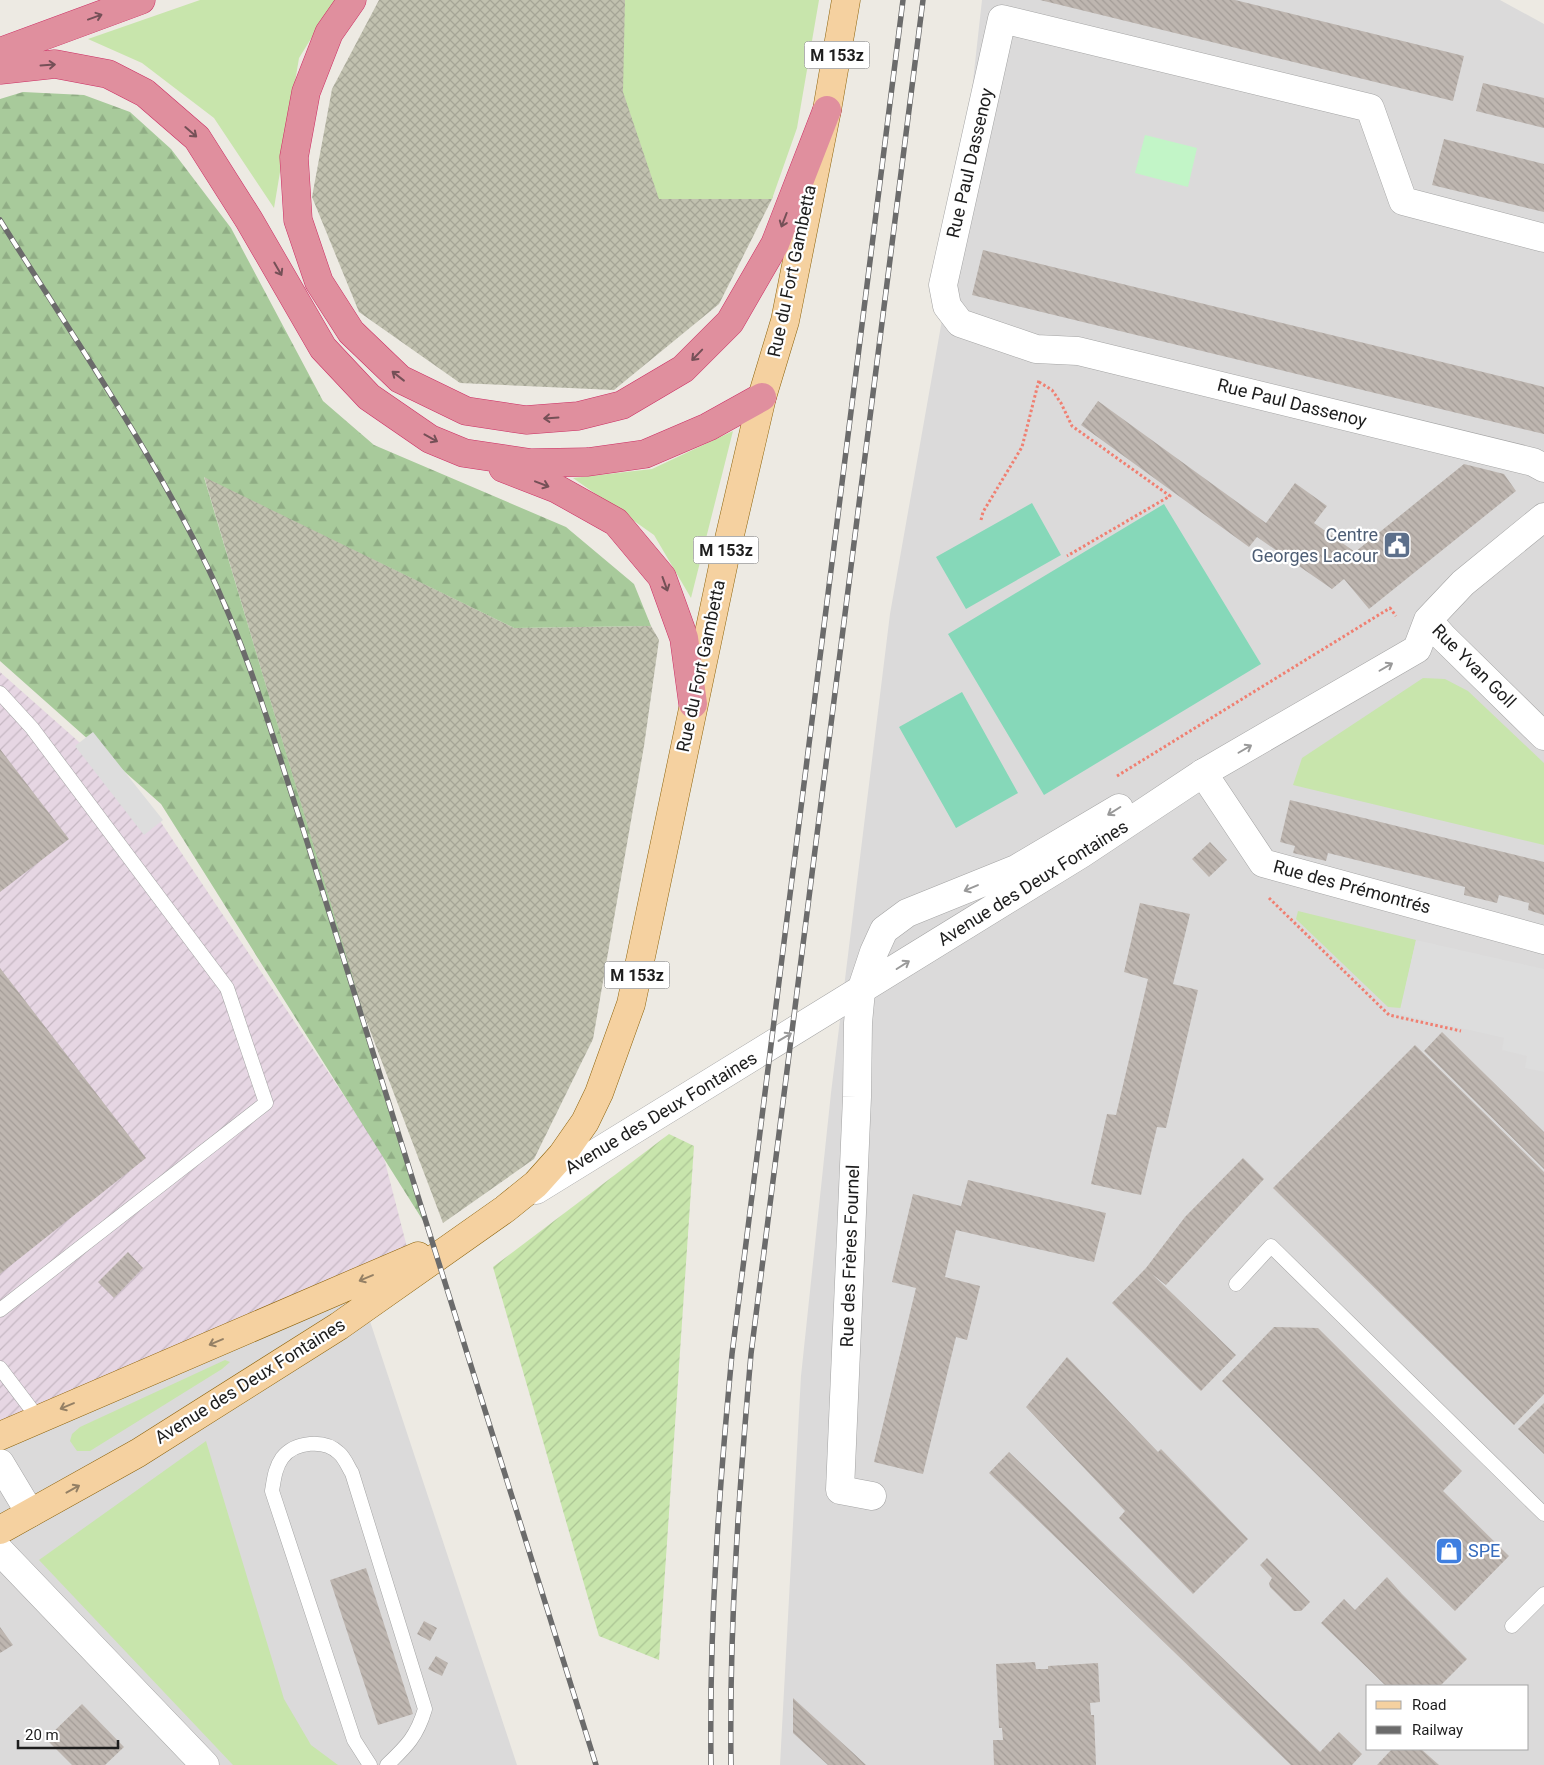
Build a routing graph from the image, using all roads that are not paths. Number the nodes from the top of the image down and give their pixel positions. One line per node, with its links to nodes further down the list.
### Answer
1 (141, 0): 4 (highway, one-way to 1)
2 (352, 0): 6 (highway, one-way to 2)
3 (846, 0): 6 (main road, Rue du Fort Gambetta / M 153z)
4 (0, 52)
5 (0, 70): 9 (highway, one-way to 9)
6 (827, 110): 8 (main road, Rue du Fort Gambetta / M 153z)
7 (1544, 238): 10 (street, Rue Paul Dassenoy)
8 (762, 397): 9 (highway); 14 (main road, Rue du Fort Gambetta / M 153z)
9 (464, 454): 14 (highway, one-way to 14)
10 (1544, 468)
11 (1544, 517): 12 (street, Rue Yvan Goll)
12 (1428, 620): 15 (street, Rue Yvan Goll); 16 (street, Avenue des Deux Fontaines, one-way to 12)
13 (0, 693): 22 (lane)
14 (693, 704): 19 (main road, Rue du Fort Gambetta / M 153z)
15 (1544, 736)
16 (1203, 773): 17 (street, Rue des Prémontrés); 18 (street, Avenue des Deux Fontaines, one-way to 16); 18 (street, Avenue des Deux Fontaines, one-way to 18)
17 (1544, 940)
18 (861, 991): 19 (street, Avenue des Deux Fontaines, one-way to 18); 27 (street, Rue des Frères Fournel)
19 (505, 1209): 20 (main road, Avenue des Deux Fontaines)
20 (463, 1238): 24 (main road, Avenue des Deux Fontaines, one-way to 24); 28 (main road, Avenue des Deux Fontaines, one-way to 20)
21 (1236, 1284): 29 (lane)
22 (0, 1310)
23 (0, 1368): 24 (lane)
24 (38, 1418): 25 (main road, Avenue des Deux Fontaines)
25 (0, 1436)
26 (0, 1463): 28 (street)
27 (872, 1496)
28 (30, 1513): 30 (main road, Avenue des Deux Fontaines)
29 (1544, 1514)
30 (0, 1530)
31 (0, 1551): 34 (street)
32 (1544, 1594): 33 (lane)
33 (1512, 1626)
34 (205, 1765)
35 (370, 1765): 36 (lane)
36 (387, 1765)

